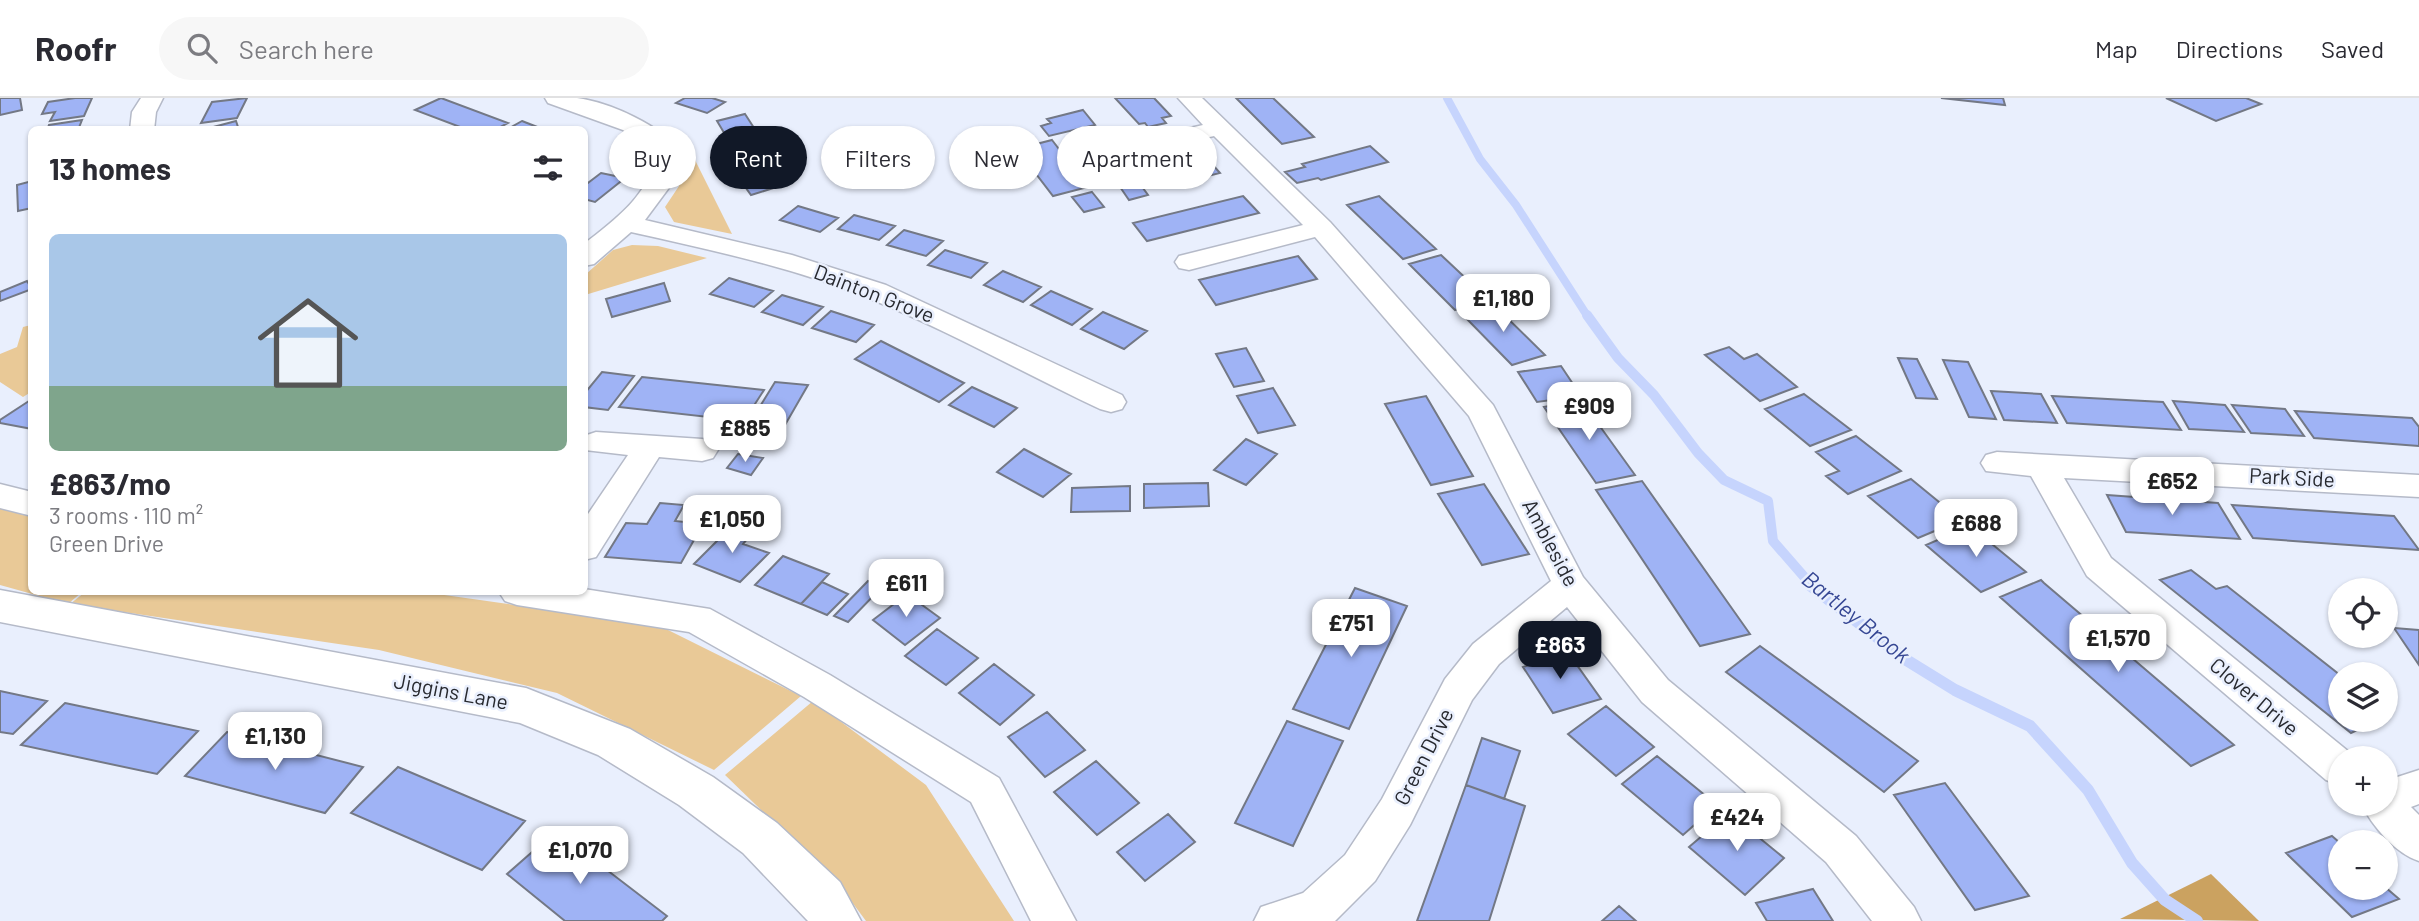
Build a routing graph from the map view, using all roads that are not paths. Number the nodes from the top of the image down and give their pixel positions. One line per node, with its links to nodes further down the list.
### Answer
1 (152, 98): 4 (street)
2 (556, 98): 6 (street)
3 (1189, 98): 5 (street, Ambleside)
4 (143, 126)
5 (1219, 128): 7 (street, Ambleside)
6 (624, 223): 8 (street); 10 (street, Dainton Grove)
7 (1321, 228): 9 (street); 20 (street, Ambleside)
8 (588, 254)
9 (1189, 262)
10 (1111, 402)
11 (596, 443): 12 (street)
12 (650, 446): 13 (street); 19 (street)
13 (702, 450)
14 (1997, 463): 15 (street, Park Side)
15 (2040, 464): 16 (street, Park Side); 23 (street, Clover Drive)
16 (2419, 486)
17 (0, 496): 18 (street)
18 (28, 503)
19 (588, 542)
20 (1570, 585): 30 (street, Green Drive); 31 (street, Ambleside)
21 (561, 595): 29 (street)
22 (0, 606): 28 (street, Jiggins Lane)
23 (2328, 758)
24 (2419, 787): 25 (street)
25 (2398, 794)
26 (2393, 816): 27 (street)
27 (2419, 843)
28 (836, 921)
29 (1054, 921)
30 (1276, 921)
31 (1899, 921)

